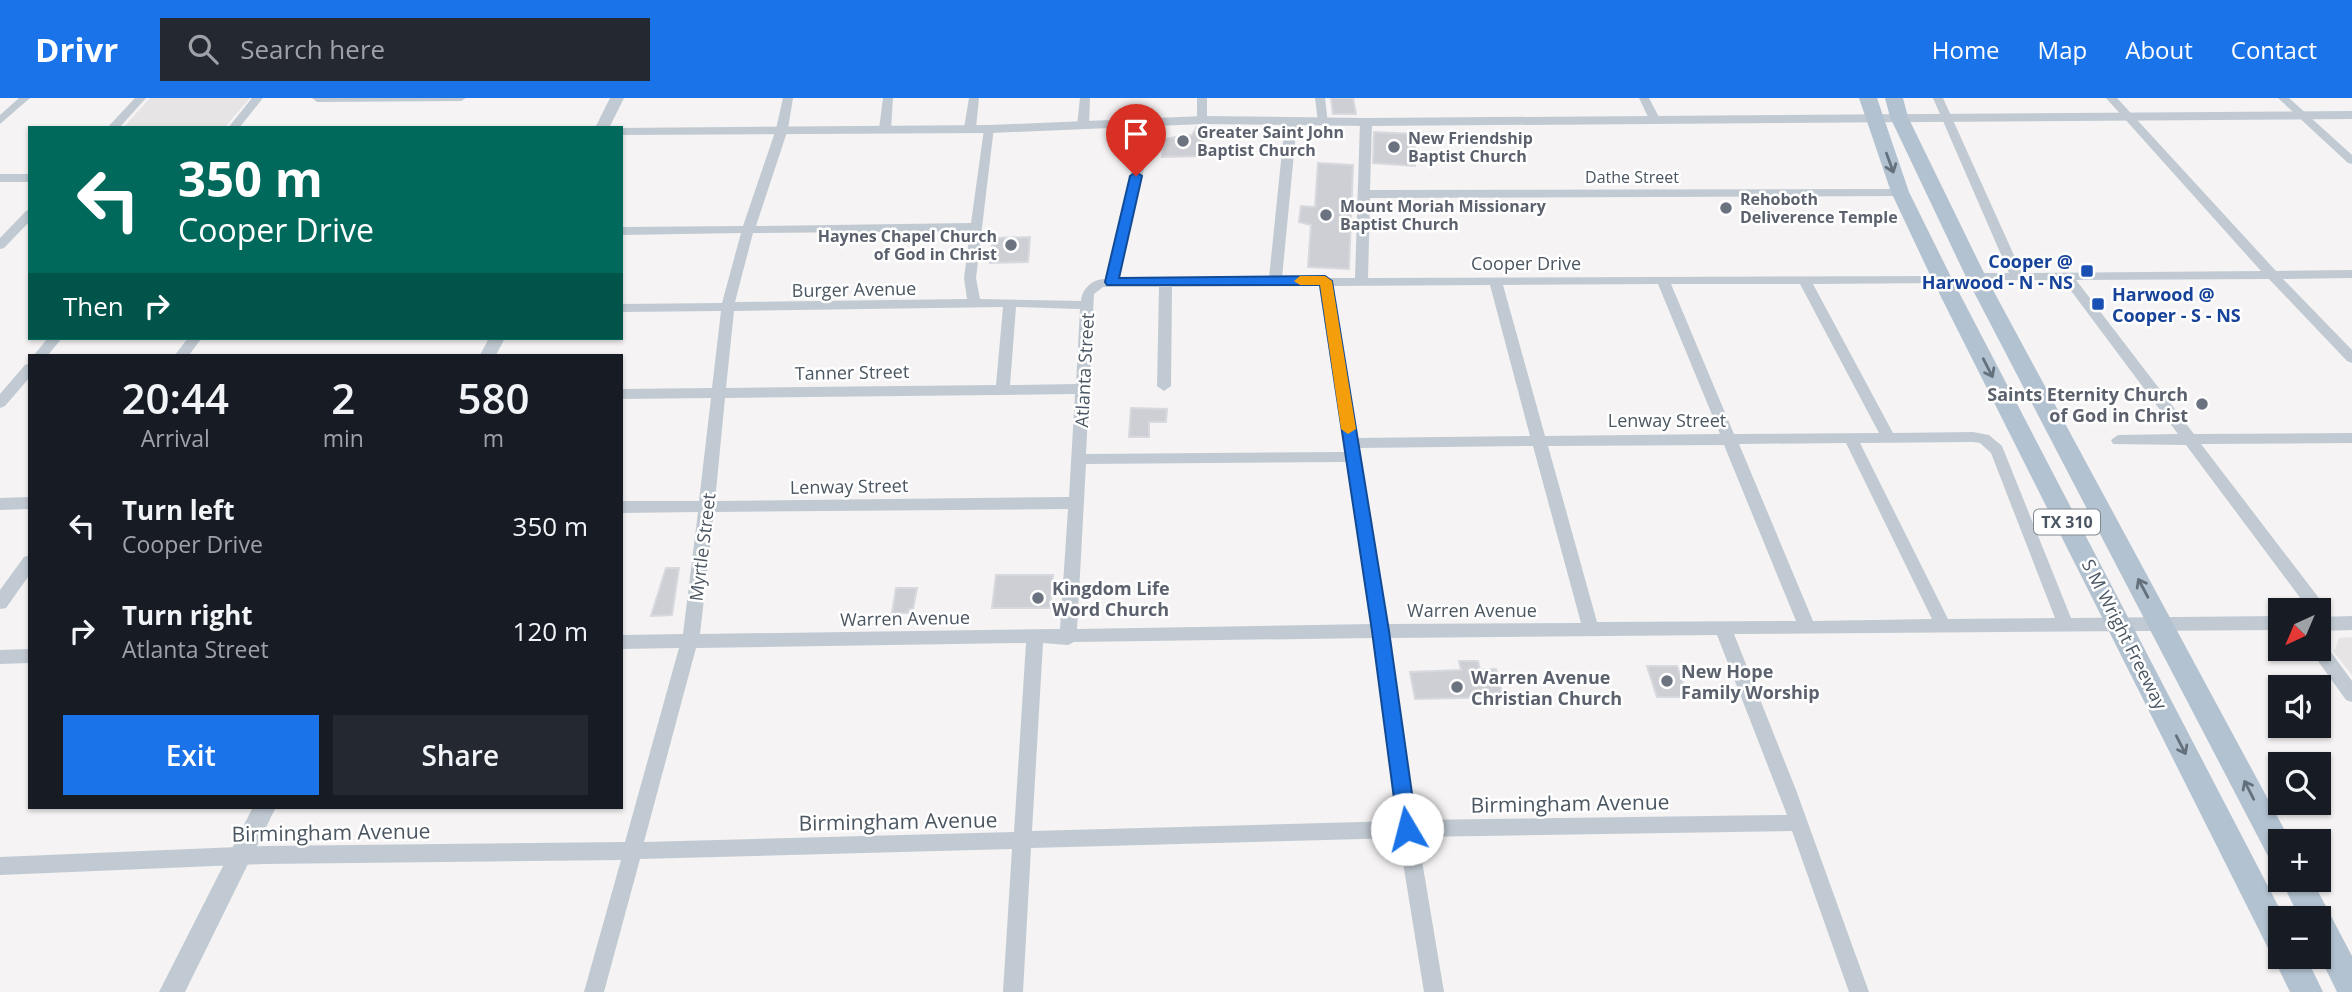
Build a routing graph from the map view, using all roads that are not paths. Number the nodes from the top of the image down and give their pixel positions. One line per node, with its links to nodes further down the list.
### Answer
1 (25, 98): 25 (street)
2 (141, 98): 30 (street)
3 (258, 98): 31 (street)
4 (461, 98): 16 (street)
5 (617, 98): 32 (street)
6 (788, 98): 35 (street, Myrtle Street)
7 (888, 98): 36 (street)
8 (974, 98): 34 (street)
9 (1085, 98): 33 (street)
10 (1202, 98): 24 (street)
11 (1320, 98): 28 (street)
12 (1644, 98): 23 (street)
13 (1938, 98): 21 (street)
14 (2111, 98): 22 (street)
15 (2283, 98): 19 (street)
16 (317, 99)
17 (1896, 107): 18 (street); 21 (street); 51 (main road, S M Wright Freeway / TX 310)
18 (1870, 108): 23 (street); 42 (main road, S M Wright Freeway / TX 310, one-way to 42)
19 (2302, 115): 20 (street); 22 (street); 39 (street)
20 (2352, 115)
21 (1945, 116): 22 (street); 52 (street)
22 (2127, 116): 50 (street)
23 (1654, 119): 29 (street)
24 (1203, 120): 26 (street); 27 (street)
25 (0, 121)
26 (1149, 122): 33 (street); 61 (street)
27 (1291, 122): 28 (street); 58 (street)
28 (1324, 122): 29 (street)
29 (1366, 122): 43 (street)
30 (114, 126)
31 (235, 126)
32 (603, 126)
33 (1083, 126): 37 (street)
34 (970, 128): 36 (street); 37 (street)
35 (782, 129): 36 (street); 38 (street); 46 (street, Myrtle Street)
36 (886, 129)
37 (990, 129): 45 (street)
38 (623, 131)
39 (2352, 161)
40 (0, 178): 41 (street)
41 (28, 178)
42 (1900, 192): 43 (street, Dathe Street); 54 (main road, S M Wright Freeway / TX 310)
43 (1363, 194): 55 (street)
44 (28, 216): 48 (street)
45 (977, 227): 46 (street); 65 (street)
46 (748, 230): 47 (street); 66 (street, Myrtle Street)
47 (623, 231)
48 (0, 245)
49 (2352, 274): 50 (street)
50 (2274, 275): 53 (street); 72 (street)
51 (1976, 277): 52 (street); 99 (main road, S M Wright Freeway / TX 310, one-way to 51)
52 (2017, 277): 53 (street)
53 (2068, 278): 86 (street)
54 (1942, 279): 57 (street, Cooper Drive); 102 (main road, S M Wright Freeway / TX 310, one-way to 102)
55 (1361, 280): 59 (street, Cooper Drive); 60 (street, Cooper Drive)
56 (1663, 280): 57 (street, Cooper Drive); 60 (street, Cooper Drive); 84 (street)
57 (1805, 280): 80 (street)
58 (1275, 281): 59 (street, Cooper Drive); 62 (street, Cooper Drive)
59 (1325, 281): 87 (street)
60 (1495, 281): 83 (street)
61 (1111, 282): 62 (street, Cooper Drive); 64 (street, Atlanta Street)
62 (1166, 283): 74 (street)
63 (1010, 303): 64 (street, Burger Avenue); 65 (street, Burger Avenue); 76 (street)
64 (1088, 304): 75 (street, Atlanta Street)
65 (974, 305): 66 (street, Burger Avenue)
66 (729, 307): 67 (street, Burger Avenue); 77 (street, Myrtle Street)
67 (623, 308)
68 (53, 340): 70 (street)
69 (193, 340): 71 (street)
70 (42, 354)
71 (183, 354)
72 (2352, 358)
73 (28, 370): 79 (street)
74 (1164, 386)
75 (1083, 388): 76 (street, Tanner Street); 88 (street, Atlanta Street)
76 (1003, 390): 77 (street, Tanner Street)
77 (719, 393): 78 (street, Tanner Street); 92 (street, Myrtle Street)
78 (623, 394)
79 (0, 403)
80 (1889, 438): 82 (street, Lenway Street); 101 (street, Lenway Street)
81 (2352, 438): 86 (street)
82 (1851, 439): 84 (street, Lenway Street); 103 (street)
83 (1539, 440): 84 (street, Lenway Street); 87 (street, Lenway Street); 104 (street)
84 (1729, 440): 106 (street)
85 (2118, 440): 86 (street)
86 (2191, 440): 95 (street)
87 (1351, 450): 88 (street, Lenway Street); 107 (street)
88 (1079, 459): 90 (street, Atlanta Street)
89 (28, 503): 91 (street)
90 (1077, 503): 92 (street, Lenway Street); 109 (street, Atlanta Street)
91 (0, 504)
92 (708, 506): 93 (street, Lenway Street); 110 (street, Myrtle Street)
93 (623, 507)
94 (28, 564): 96 (street)
95 (2305, 598)
96 (0, 603)
97 (2331, 621): 100 (street)
98 (2268, 623): 99 (street, Warren Avenue)
99 (2162, 624): 102 (street, Warren Avenue); 119 (main road, S M Wright Freeway / TX 310, one-way to 99)
100 (2352, 624)
101 (2066, 626): 102 (street, Warren Avenue); 103 (street, Warren Avenue)
102 (2121, 626): 124 (main road, S M Wright Freeway / TX 310, one-way to 124)
103 (1944, 627): 106 (street, Warren Avenue)
104 (1591, 629): 105 (street, Warren Avenue); 107 (street, Warren Avenue)
105 (1723, 629): 106 (street, Warren Avenue); 117 (street)
106 (1808, 629)
107 (1380, 631): 109 (street, Warren Avenue); 118 (street)
108 (1035, 638): 109 (street, Warren Avenue); 110 (street, Warren Avenue); 120 (street)
109 (1068, 638)
110 (690, 641): 111 (street, Warren Avenue); 121 (street, Myrtle Street)
111 (623, 642)
112 (0, 656): 113 (street)
113 (28, 656)
114 (2328, 662): 115 (street)
115 (2352, 695)
116 (264, 809): 122 (street)
117 (1797, 822): 118 (street, Birmingham Avenue); 132 (street)
118 (1407, 829): 120 (street, Birmingham Avenue); 131 (street)
119 (2269, 829)
120 (1023, 840): 121 (street, Birmingham Avenue); 130 (street)
121 (633, 850): 122 (street, Birmingham Avenue); 129 (street, Myrtle Street)
122 (240, 857): 123 (street, Birmingham Avenue); 128 (street)
123 (0, 866)
124 (2268, 916)
125 (2331, 947): 127 (main road)
126 (2295, 969): 133 (main road)
127 (2352, 988)
128 (172, 992)
129 (594, 992)
130 (1013, 992)
131 (1434, 992)
132 (1859, 992)
133 (2307, 992)

